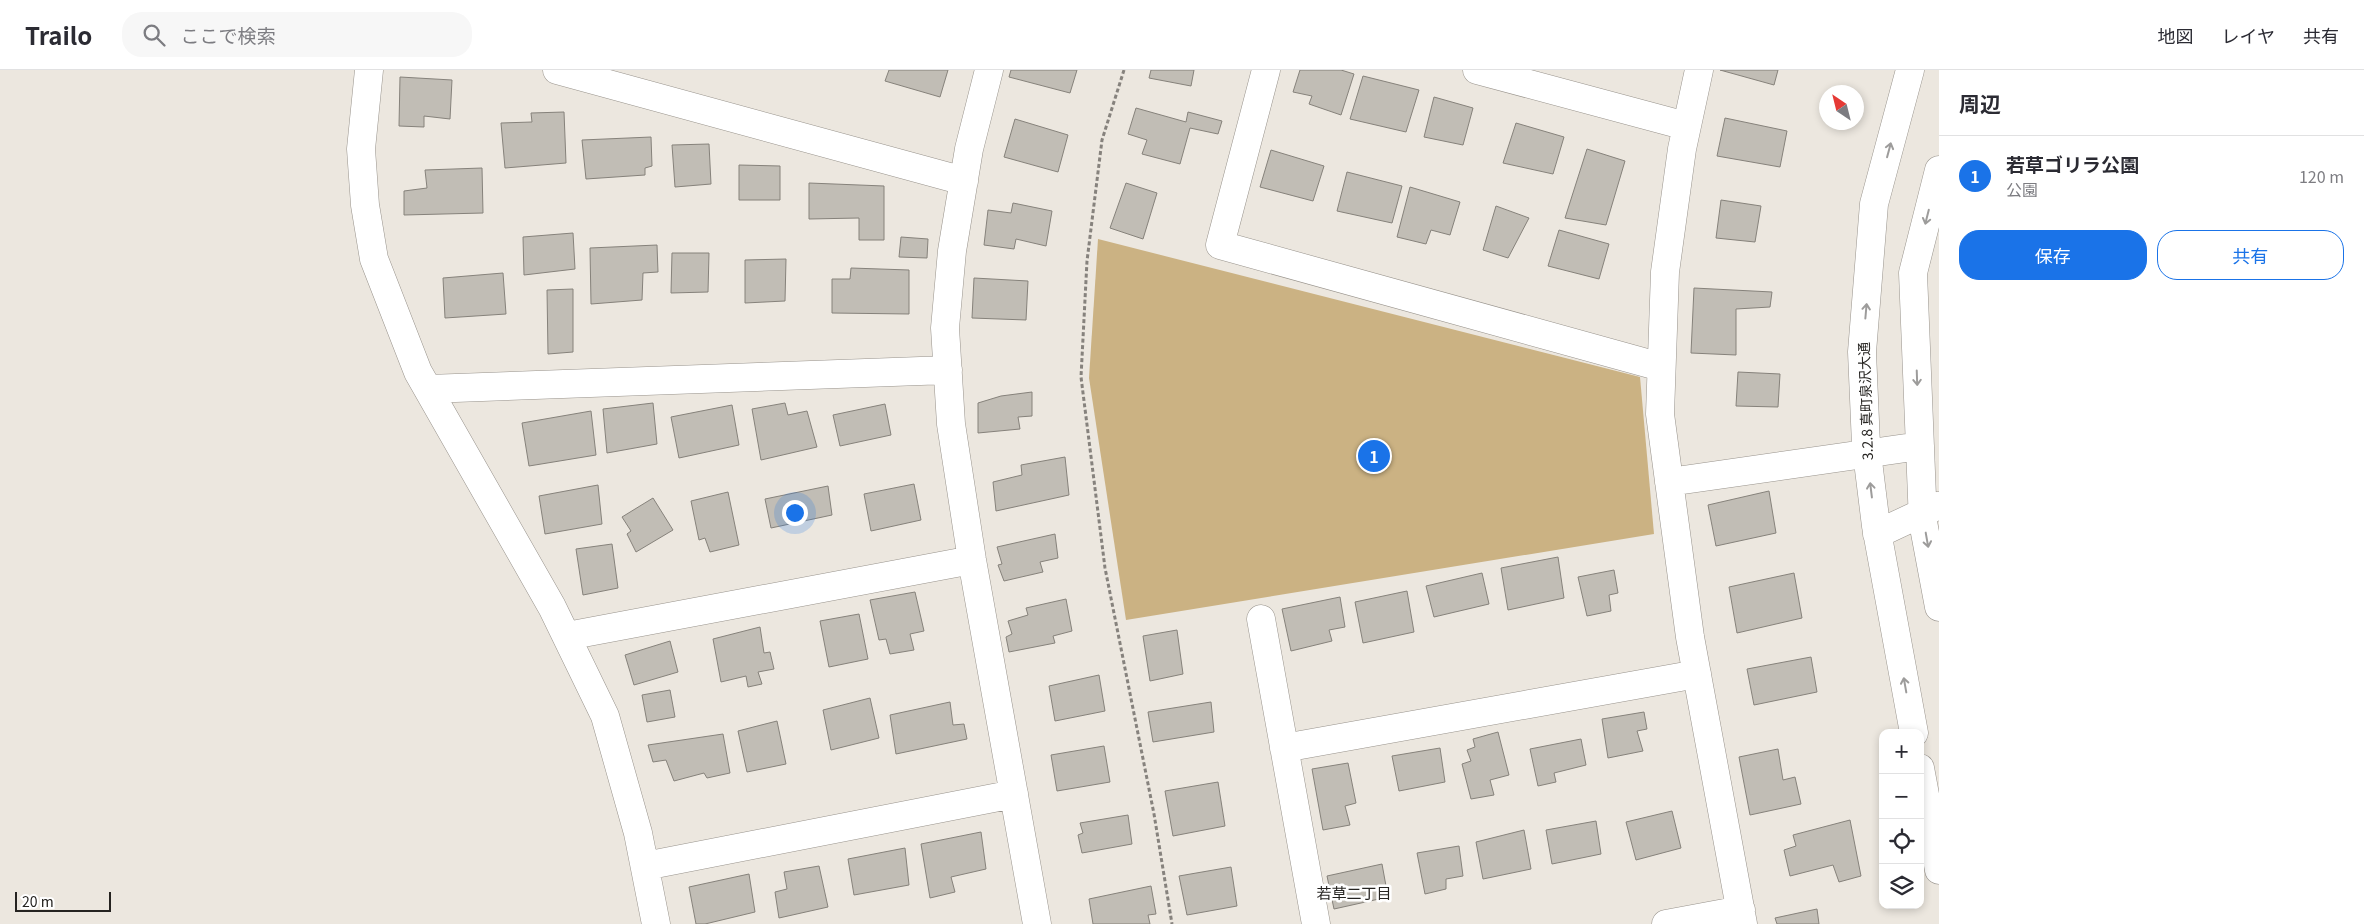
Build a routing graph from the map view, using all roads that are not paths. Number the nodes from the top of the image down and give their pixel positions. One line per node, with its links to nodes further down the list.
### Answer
1 (369, 70): 13 (street)
2 (557, 70): 10 (street)
3 (989, 70): 10 (street)
4 (1266, 70): 11 (street)
5 (1477, 70): 8 (street)
6 (1699, 70): 8 (street)
7 (1910, 70): 15 (street, 3.2.8 真町泉沢大通, one-way to 7)
8 (1686, 126): 11 (street)
9 (1939, 170): 14 (street, one-way to 14)
10 (964, 181): 12 (street)
11 (1661, 367): 16 (street)
12 (948, 370): 13 (street); 19 (street)
13 (428, 389): 22 (street)
14 (1920, 446): 15 (street); 17 (street)
15 (1867, 452): 16 (street); 18 (street, 3.2.8 真町泉沢大通, one-way to 15)
16 (1669, 482): 23 (street)
17 (1931, 509): 18 (street); 20 (street, one-way to 20)
18 (1877, 534): 24 (street, 3.2.8 真町泉沢大通, one-way to 18)
19 (972, 560): 22 (street); 27 (street)
20 (1939, 607)
21 (1261, 619): 25 (street)
22 (567, 636): 28 (street)
23 (1697, 674): 25 (street); 30 (street)
24 (1913, 729)
25 (1284, 748): 33 (street)
26 (1921, 774): 29 (street)
27 (1014, 794): 28 (street); 32 (street)
28 (645, 866): 31 (street)
29 (1939, 870)
30 (1742, 917): 34 (street)
31 (656, 924)
32 (1037, 924)
33 (1316, 924)
34 (1666, 924)

